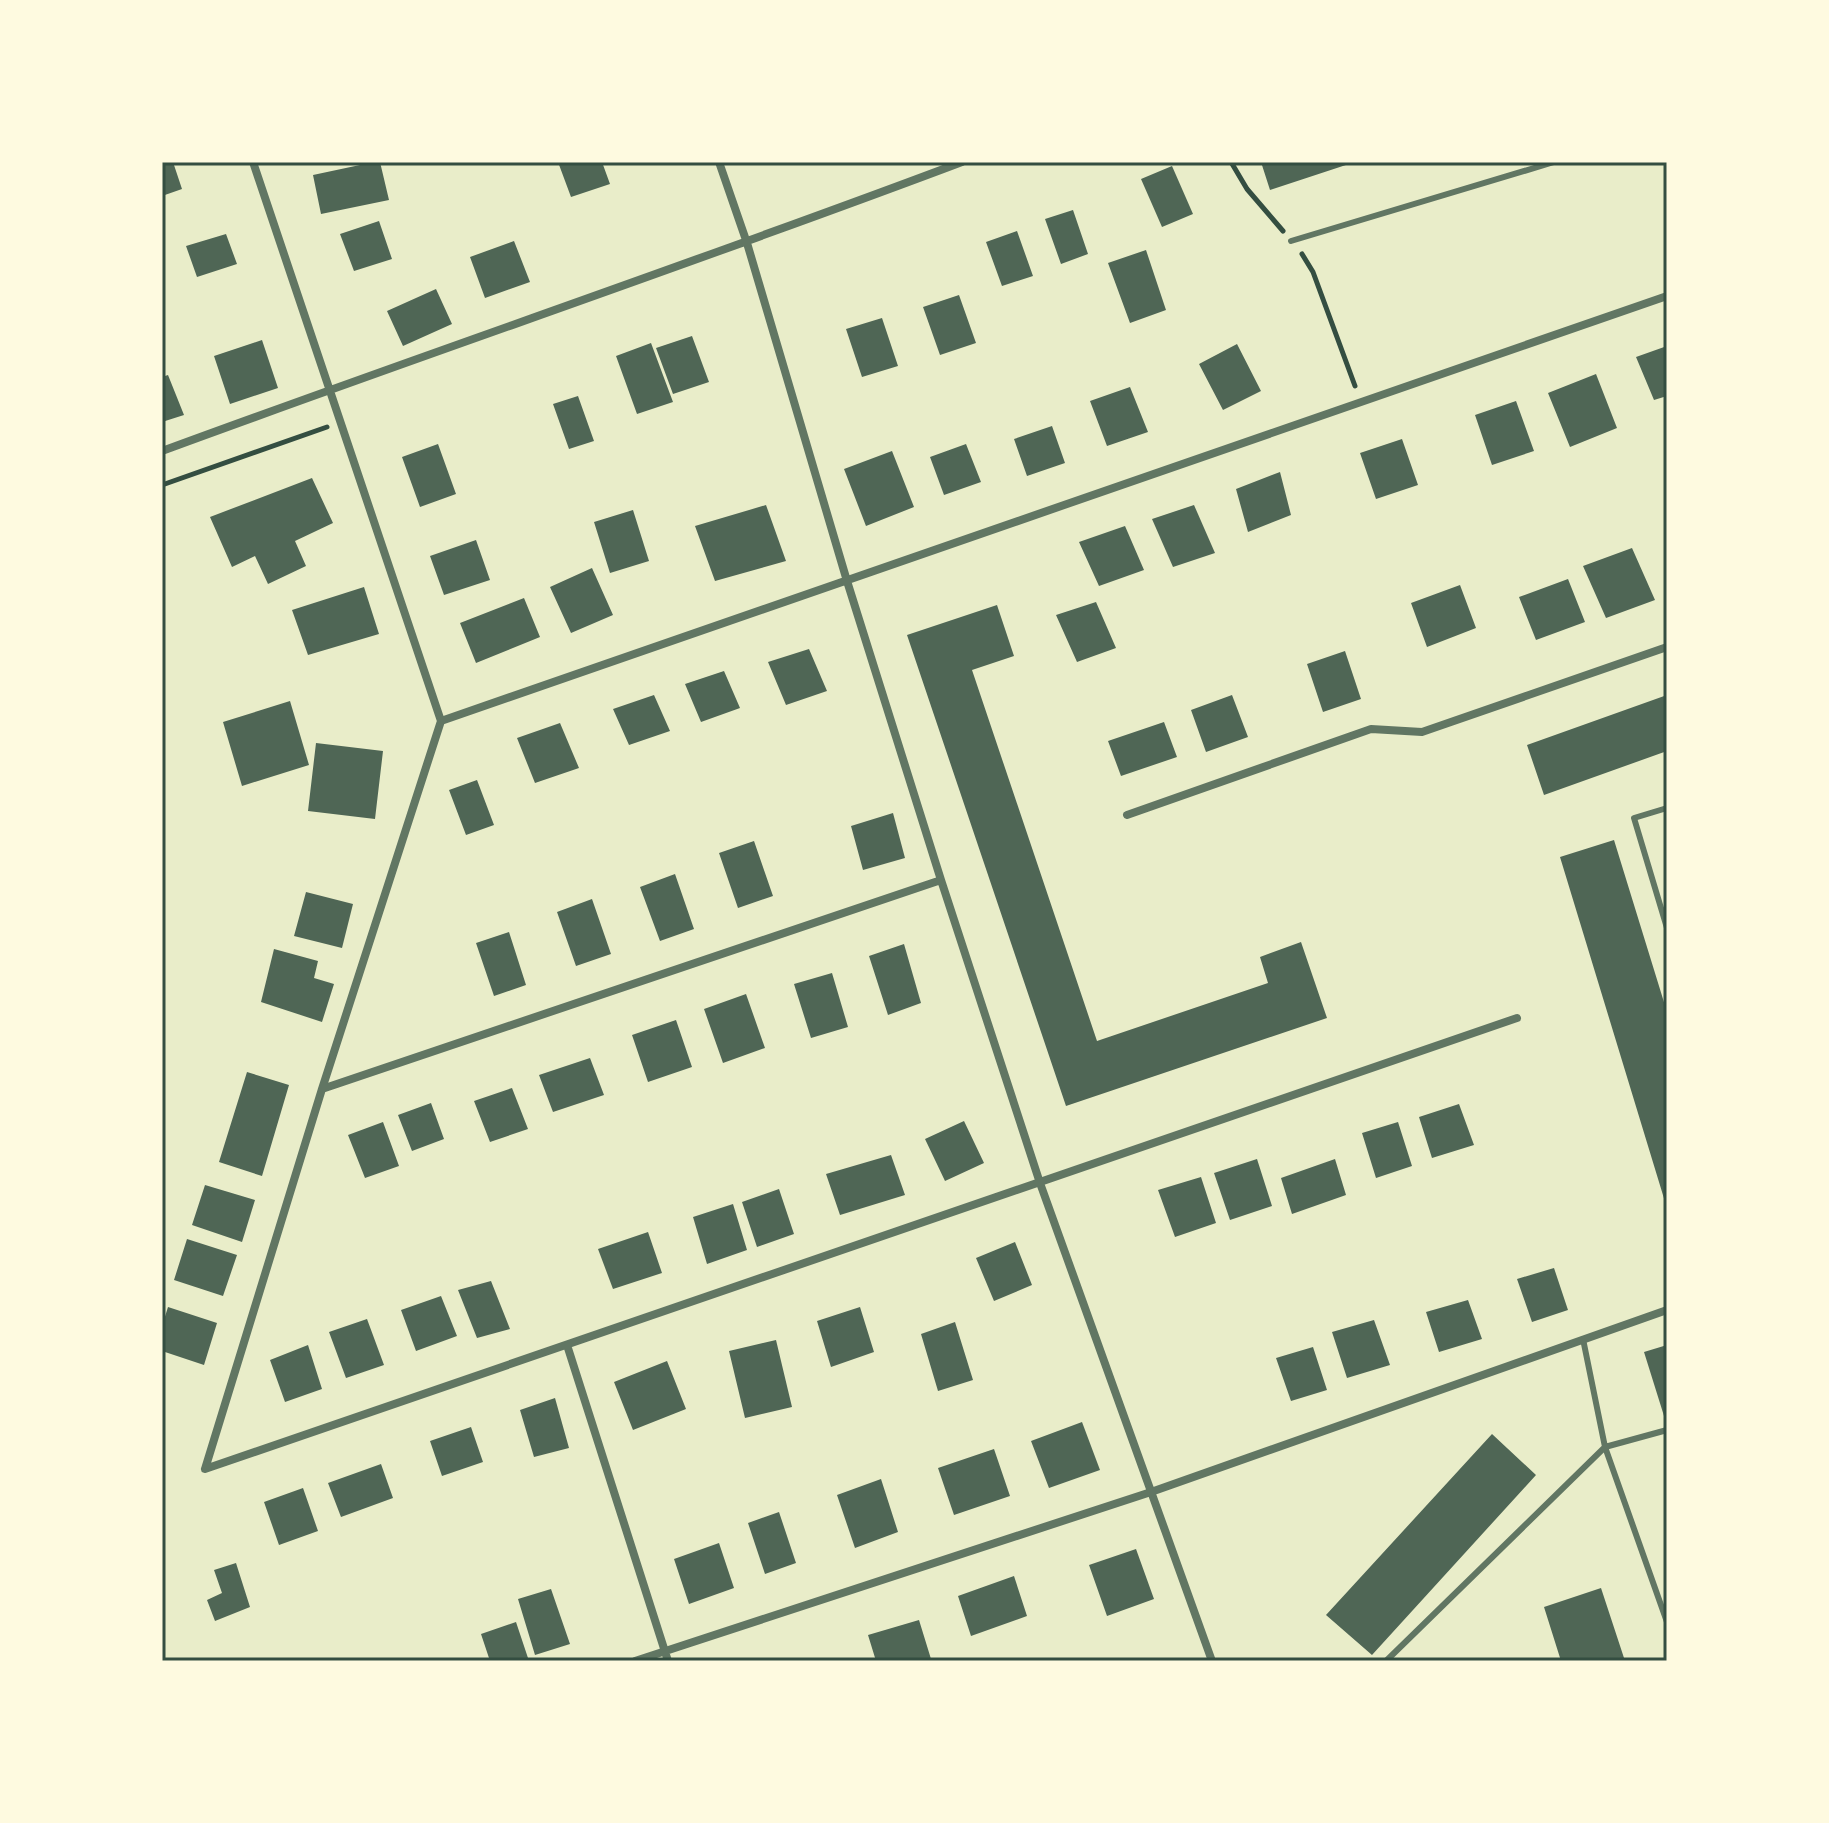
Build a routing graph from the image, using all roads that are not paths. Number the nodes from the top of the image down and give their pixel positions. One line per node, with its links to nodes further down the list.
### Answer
1 (253, 162): 8 (street)
2 (719, 162): 6 (street)
3 (962, 162): 6 (street)
4 (1554, 162): 5 (lane)
5 (1291, 241)
6 (747, 243): 8 (street); 10 (street)
7 (1667, 296): 10 (street)
8 (330, 389): 9 (street); 12 (street)
9 (162, 451)
10 (847, 581): 12 (street); 15 (street)
11 (1667, 647): 14 (street)
12 (441, 721): 18 (street)
13 (1667, 808): 16 (lane)
14 (1127, 815)
15 (941, 880): 18 (street); 19 (street)
16 (1667, 928)
17 (1517, 1018): 19 (street)
18 (322, 1089): 22 (street)
19 (1040, 1183): 22 (street); 25 (street)
20 (1667, 1310): 21 (street)
21 (1583, 1339): 24 (lane); 25 (street)
22 (567, 1345): 27 (street)
23 (1667, 1430): 24 (lane)
24 (1605, 1447): 26 (lane); 31 (lane)
25 (1151, 1492): 27 (street); 30 (street)
26 (1667, 1622)
27 (665, 1651): 28 (street); 29 (street)
28 (635, 1661)
29 (668, 1661)
30 (1212, 1661)
31 (1386, 1661)

